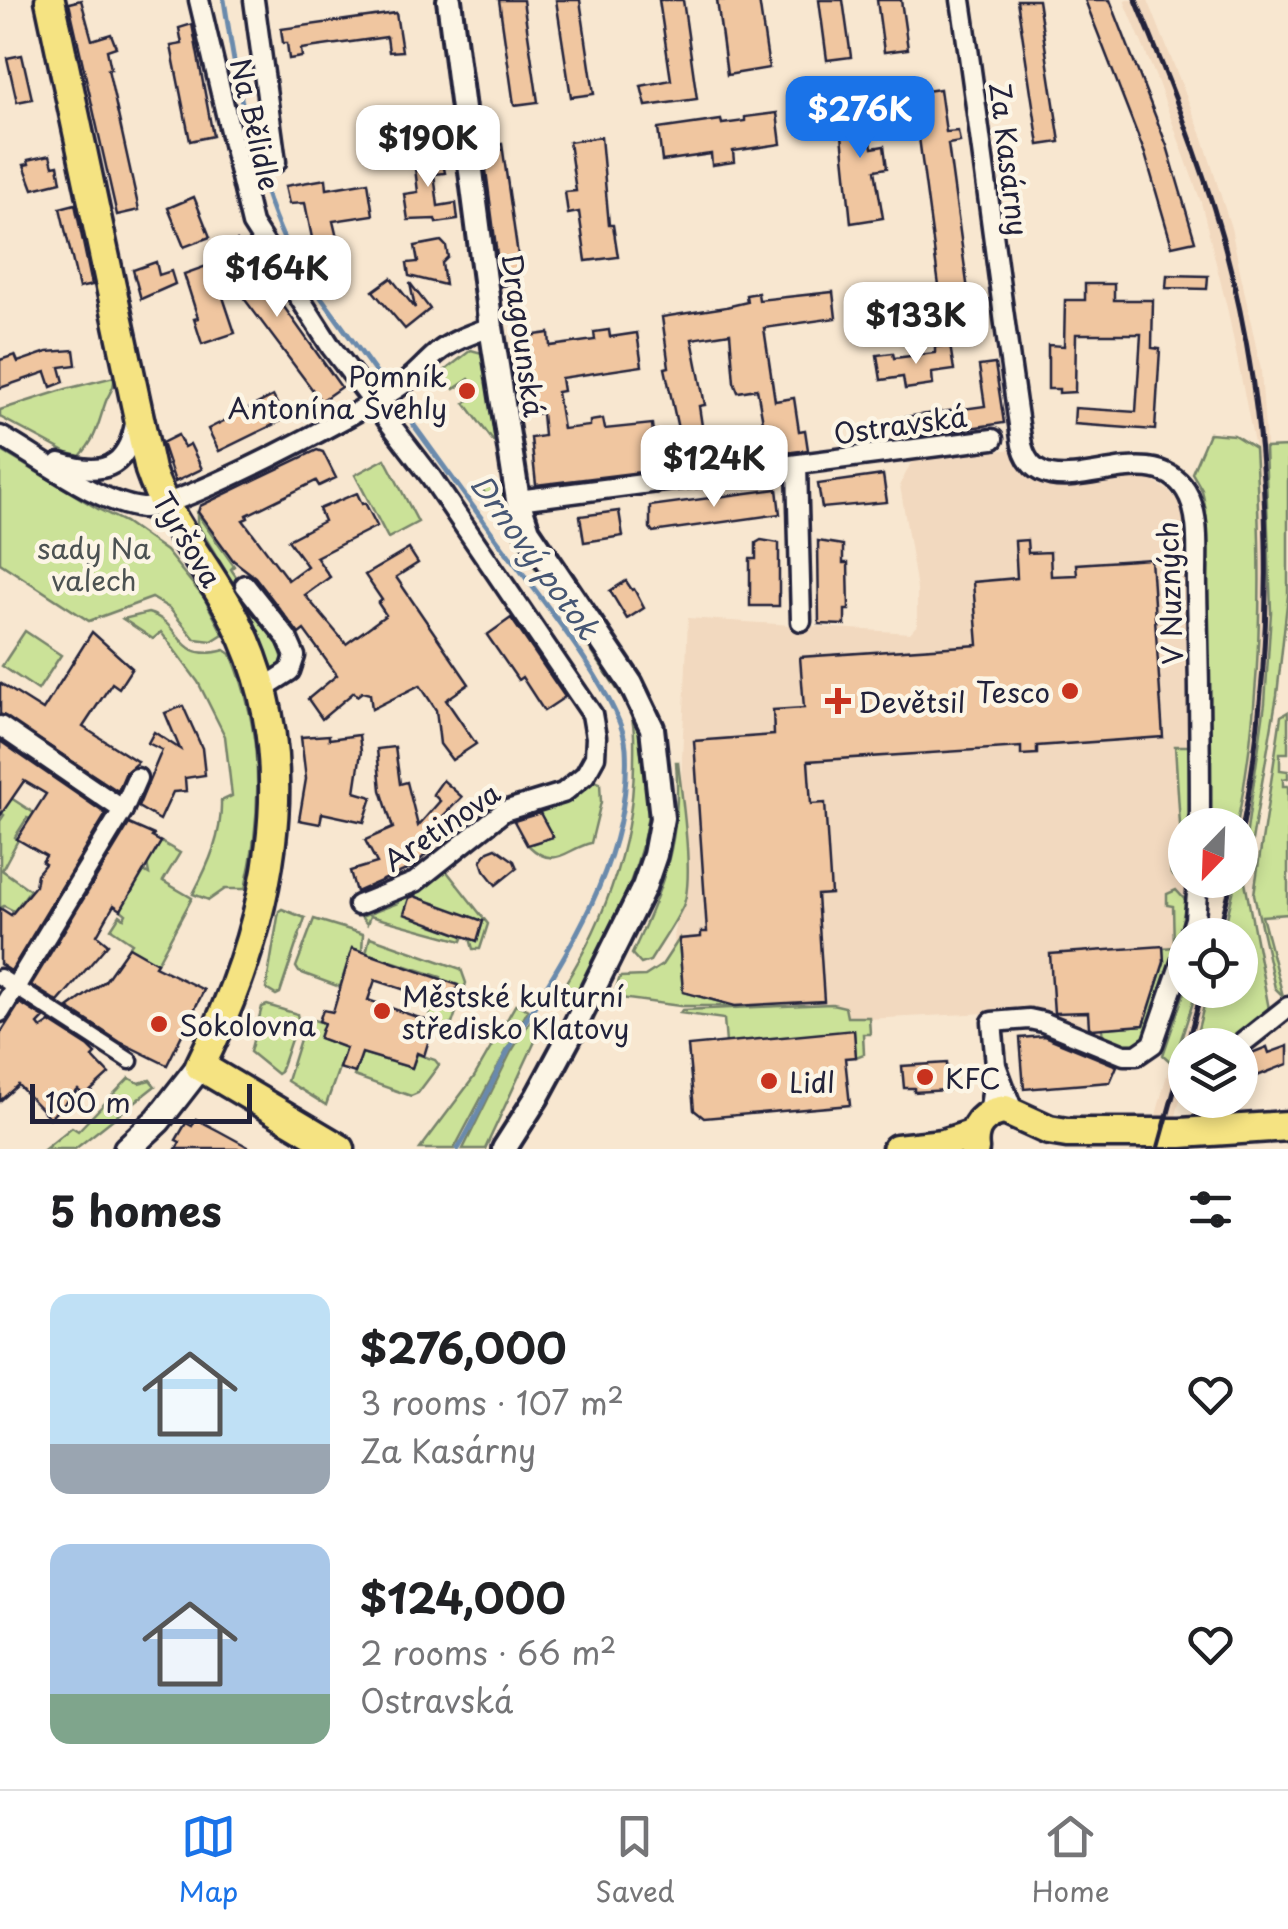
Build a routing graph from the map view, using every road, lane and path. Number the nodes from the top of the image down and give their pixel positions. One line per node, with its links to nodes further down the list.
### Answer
1 (50, 0): 9 (main road, Tyršova)
2 (199, 0): 8 (street, Na Bělidle)
3 (254, 0): 6 (street)
4 (449, 0): 7 (street, Dragounská)
5 (961, 0): 12 (street, Za Kasárny)
6 (276, 162)
7 (491, 327): 8 (street); 15 (street, Dragounská)
8 (376, 402): 16 (street); 24 (street, Aretinova)
9 (136, 418): 13 (street); 16 (main road, Tyršova)
10 (0, 436): 13 (street)
11 (992, 439): 14 (street, Ostravská)
12 (1022, 445): 22 (street, V Nuzných)
13 (38, 457): 16 (street)
14 (798, 466): 15 (street, Ostravská); 18 (street)
15 (518, 500): 33 (street, Dragounská)
16 (164, 506): 19 (main road, Tyršova)
17 (245, 584): 19 (street)
18 (801, 620)
19 (262, 690): 32 (main road, Tyršova)
20 (0, 726): 23 (street)
21 (137, 778): 23 (street)
22 (1200, 808)
23 (123, 810): 26 (street)
24 (358, 905)
25 (0, 977): 26 (street)
26 (17, 988): 29 (street); 31 (street)
27 (1168, 1003): 34 (street)
28 (1288, 1007): 30 (street)
29 (0, 1012)
30 (1258, 1031)
31 (130, 1061)
32 (200, 1066): 37 (main road); 38 (main road)
33 (537, 1097): 39 (street); 40 (street)
34 (995, 1125): 35 (main road); 41 (main road); 42 (main road)
35 (1288, 1126)
36 (1288, 1138): 43 (main road)
37 (127, 1149)
38 (340, 1149)
39 (504, 1149)
40 (522, 1149)
41 (897, 1149)
42 (1034, 1149)
43 (1127, 1149)

